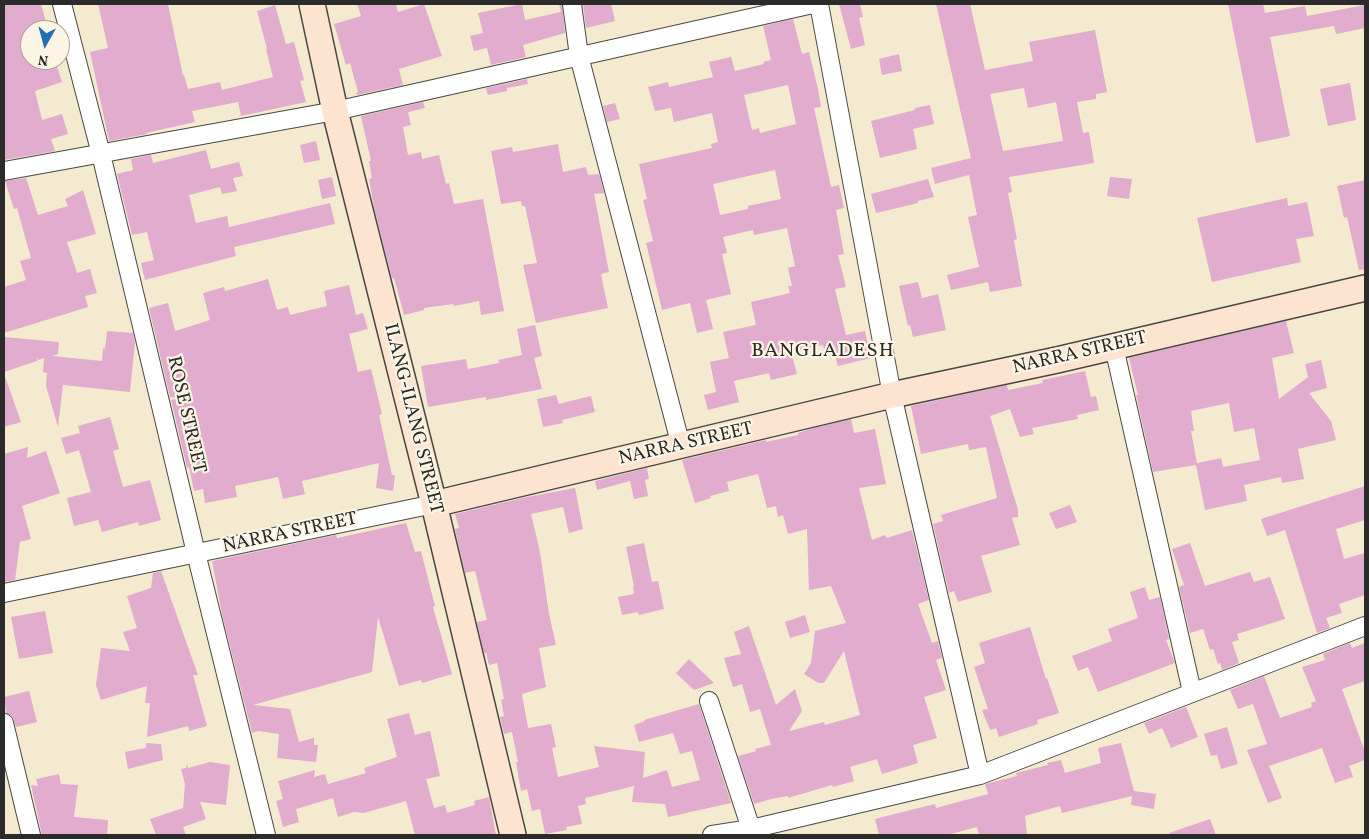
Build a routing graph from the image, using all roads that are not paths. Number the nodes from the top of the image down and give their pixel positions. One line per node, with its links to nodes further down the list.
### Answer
1 (62, 4): 8 (street, ROSE STREET)
2 (312, 4): 7 (street, ILANG-ILANG STREET)
3 (572, 4): 6 (street)
4 (813, 4): 6 (street)
5 (819, 4): 12 (street)
6 (579, 56): 7 (street); 13 (street)
7 (335, 111): 8 (street); 14 (street, ILANG-ILANG STREET)
8 (101, 154): 9 (street); 15 (street, ROSE STREET)
9 (4, 171)
10 (1365, 288): 11 (street, NARRA STREET)
11 (1114, 347): 12 (street, NARRA STREET); 18 (street)
12 (892, 396): 13 (street, NARRA STREET); 21 (street)
13 (681, 446): 14 (street, NARRA STREET)
14 (434, 504): 15 (street, NARRA STREET); 25 (street, ILANG-ILANG STREET)
15 (196, 553): 16 (street, NARRA STREET); 24 (street, ROSE STREET)
16 (4, 593)
17 (1365, 626): 18 (street)
18 (1192, 692): 21 (street)
19 (709, 702): 22 (street)
20 (4, 723): 23 (street)
21 (980, 775): 22 (street)
22 (751, 829): 26 (street)
23 (31, 835)
24 (266, 835)
25 (512, 835)
26 (712, 835)

